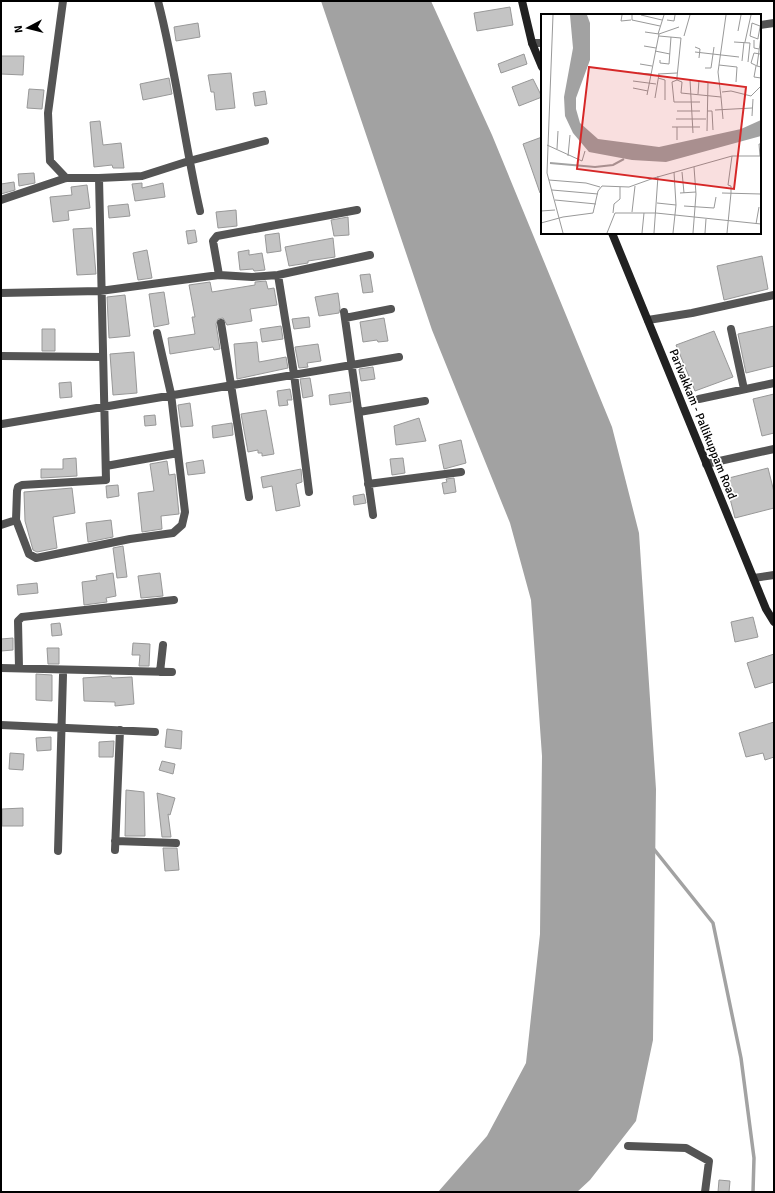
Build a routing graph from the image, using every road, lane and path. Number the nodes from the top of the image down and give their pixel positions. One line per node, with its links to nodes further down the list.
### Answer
1 (63, 1): 11 (street)
2 (158, 1): 10 (street)
3 (522, 1): 6 (street)
4 (774, 23): 5 (street)
5 (761, 25)
6 (532, 43): 7 (street); 8 (street)
7 (541, 43)
8 (541, 65)
9 (265, 141): 10 (street)
10 (189, 161): 12 (street); 15 (street)
11 (66, 178): 12 (street); 13 (street)
12 (99, 178): 20 (street)
13 (1, 200)
14 (357, 210): 18 (street)
15 (200, 211)
16 (612, 234): 24 (street, Parivakkam - Pallikuppam Road)
17 (370, 255): 19 (street)
18 (219, 275): 19 (street); 20 (street)
19 (278, 275): 32 (street)
20 (100, 291): 21 (street); 29 (street)
21 (1, 292)
22 (774, 294): 24 (street)
23 (391, 310): 31 (street)
24 (648, 320): 44 (street, Parivakkam - Pallikuppam Road)
25 (221, 323): 34 (street)
26 (731, 329): 35 (street)
27 (157, 333): 36 (street)
28 (1, 356): 29 (street)
29 (103, 357): 39 (street)
30 (399, 357): 31 (street)
31 (352, 365): 32 (street); 40 (street)
32 (294, 374): 34 (street); 48 (street)
33 (774, 383): 35 (street)
34 (232, 386): 36 (street); 49 (street)
35 (744, 389): 37 (street)
36 (171, 394): 39 (street); 43 (street)
37 (699, 399)
38 (424, 401): 40 (street)
39 (105, 407): 41 (street); 45 (street)
40 (359, 412): 47 (street)
41 (2, 424)
42 (774, 450): 44 (street)
43 (178, 453): 45 (street); 51 (street)
44 (706, 464): 54 (street, Parivakkam - Pallikuppam Road)
45 (106, 466): 51 (street)
46 (461, 472): 47 (street)
47 (368, 484): 50 (street)
48 (309, 492)
49 (248, 497)
50 (373, 515)
51 (16, 520): 52 (street)
52 (1, 525)
53 (774, 575): 54 (street)
54 (754, 578): 56 (street, Parivakkam - Pallikuppam Road)
55 (174, 600): 59 (street)
56 (774, 622)
57 (163, 645): 60 (street)
58 (1, 668): 59 (street)
59 (19, 668): 60 (street)
60 (160, 672): 61 (street)
61 (172, 672)
62 (63, 675): 64 (street)
63 (1, 725): 64 (street)
64 (60, 728): 65 (street); 70 (street)
65 (120, 730): 66 (street); 67 (street)
66 (155, 732)
67 (115, 841): 68 (street); 69 (street)
68 (176, 843)
69 (115, 850)
70 (58, 851)
71 (628, 1146): 72 (street)
72 (705, 1192)

